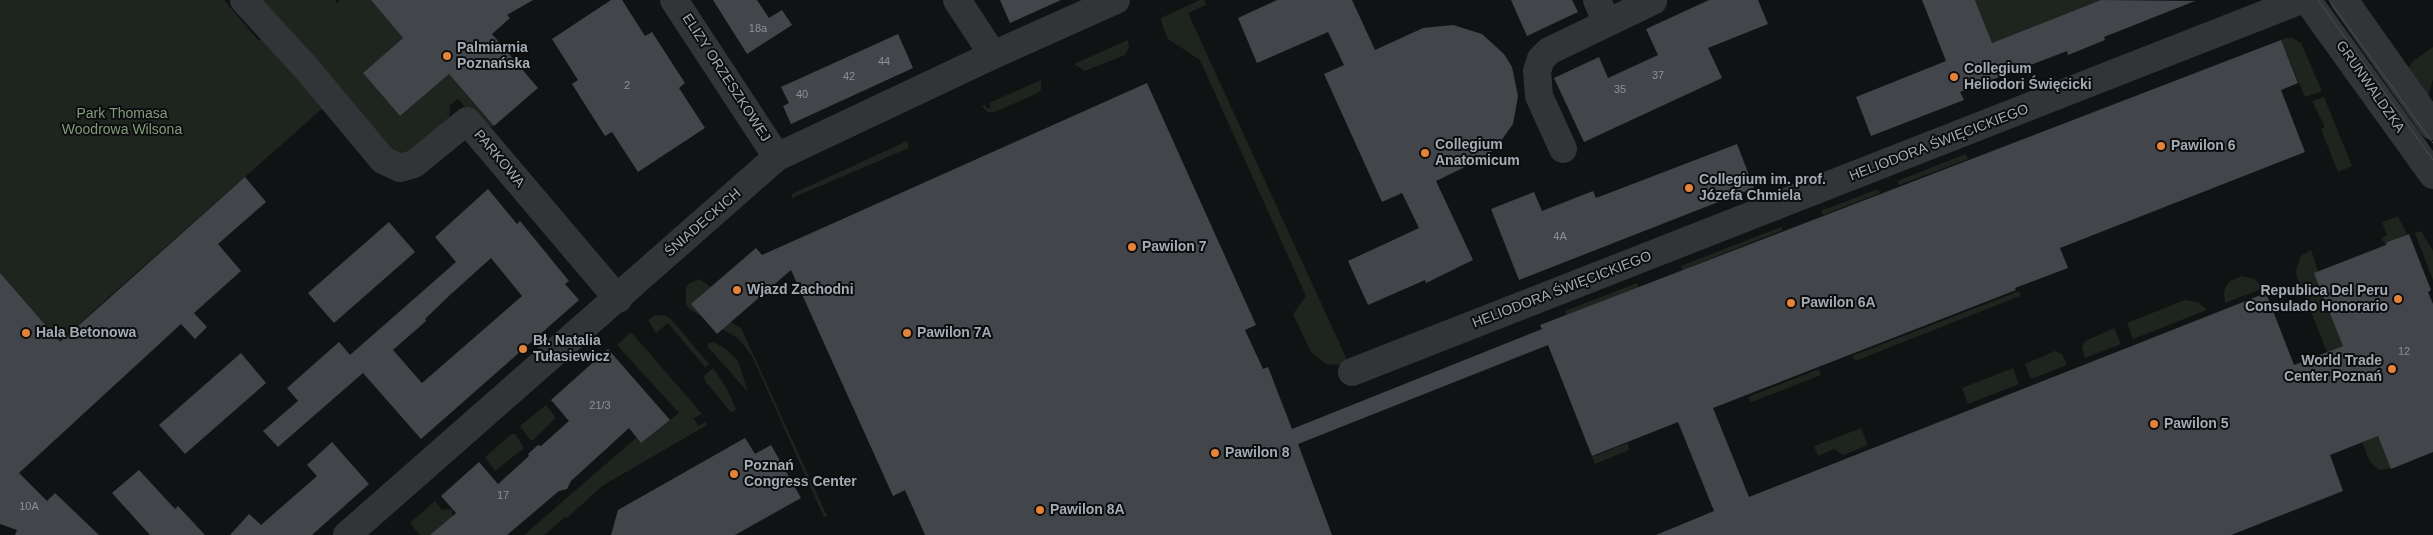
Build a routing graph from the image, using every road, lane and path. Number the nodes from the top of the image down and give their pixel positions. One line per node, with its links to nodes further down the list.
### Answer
1 (244, 0): 17 (street, PARKOWA)
2 (674, 0): 15 (street, ELIZY ORZESZKOWEJ)
3 (957, 0): 11 (street)
4 (1116, 0): 11 (street, ŚNIADECKICH)
5 (2301, 0): 18 (street, HELIODORA ŚWIĘCICKIEGO)
6 (2308, 0): 16 (street, GRUNWALDZKA)
7 (2324, 0): 14 (street, GRUNWALDZKA)
8 (2344, 0): 12 (street, GRUNWALDZKA)
9 (1652, 1): 10 (street)
10 (1602, 11): 13 (street)
11 (993, 55): 15 (street, ŚNIADECKICH)
12 (2433, 126)
13 (1563, 149)
14 (2433, 150)
15 (777, 157): 17 (street, ŚNIADECKICH)
16 (2433, 175)
17 (618, 299): 19 (street, ŚNIADECKICH)
18 (1352, 372)
19 (347, 535)

